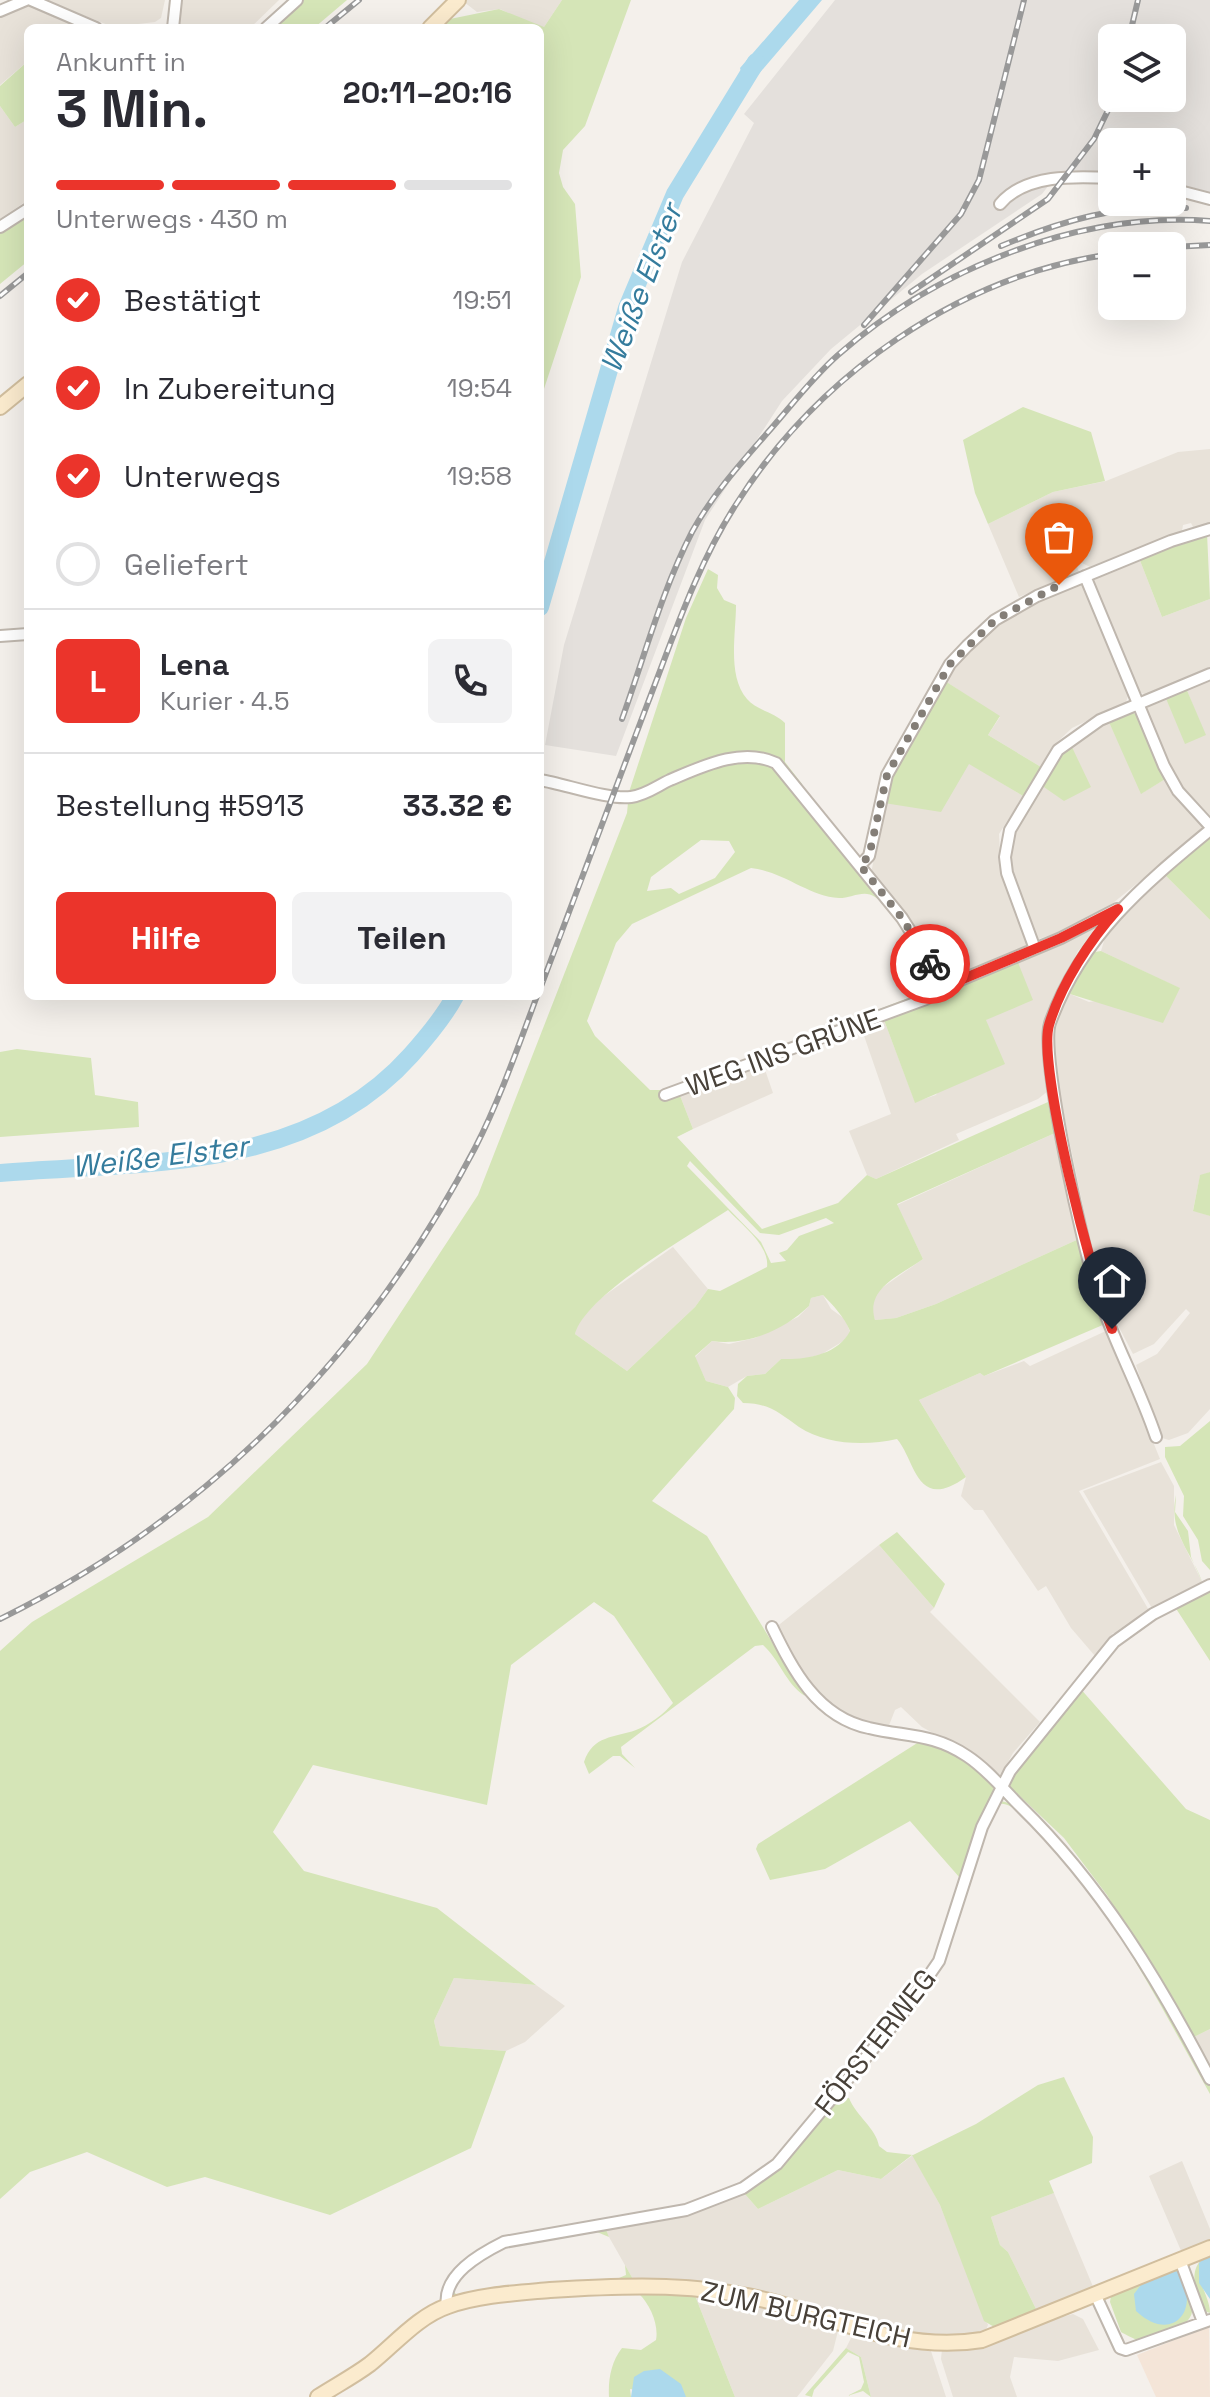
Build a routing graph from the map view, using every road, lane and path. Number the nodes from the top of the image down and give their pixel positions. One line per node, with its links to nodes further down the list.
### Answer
1 (28, 0): 5 (street); 6 (street)
2 (176, 0): 7 (street)
3 (297, 0): 8 (street)
4 (458, 0): 9 (street)
5 (0, 11)
6 (86, 24)
7 (173, 24)
8 (270, 24)
9 (434, 24)
10 (1098, 178): 13 (street)
11 (1186, 193): 12 (street)
12 (1210, 199)
13 (1000, 204)
14 (24, 212): 15 (street)
15 (0, 227)
16 (24, 387): 17 (street)
17 (0, 407)
18 (1210, 529): 19 (street)
19 (1085, 576): 23 (street); 26 (street)
20 (24, 634): 21 (street)
21 (0, 636)
22 (1210, 674): 23 (street)
23 (1137, 704): 25 (street); 28 (street)
24 (544, 781): 26 (street)
25 (1210, 828): 27 (street)
26 (860, 865): 29 (street)
27 (1118, 909): 28 (street, WEG INS GRÜNE); 31 (street)
28 (1035, 949): 29 (street, WEG INS GRÜNE)
29 (939, 989): 30 (street, WEG INS GRÜNE)
30 (665, 1095)
31 (1156, 1437)
32 (1210, 1585): 34 (street, FÖRSTERWEG)
33 (772, 1627): 34 (street)
34 (1001, 1786): 35 (street); 39 (street, FÖRSTERWEG)
35 (1210, 2079)
36 (1210, 2248): 37 (street, ZUM BURGTEICH)
37 (1180, 2260): 38 (street, ZUM BURGTEICH); 40 (street)
38 (1095, 2294): 39 (street, ZUM BURGTEICH); 40 (street)
39 (447, 2306): 41 (street, ZUM BURGTEICH)
40 (1206, 2321)
41 (318, 2397)

